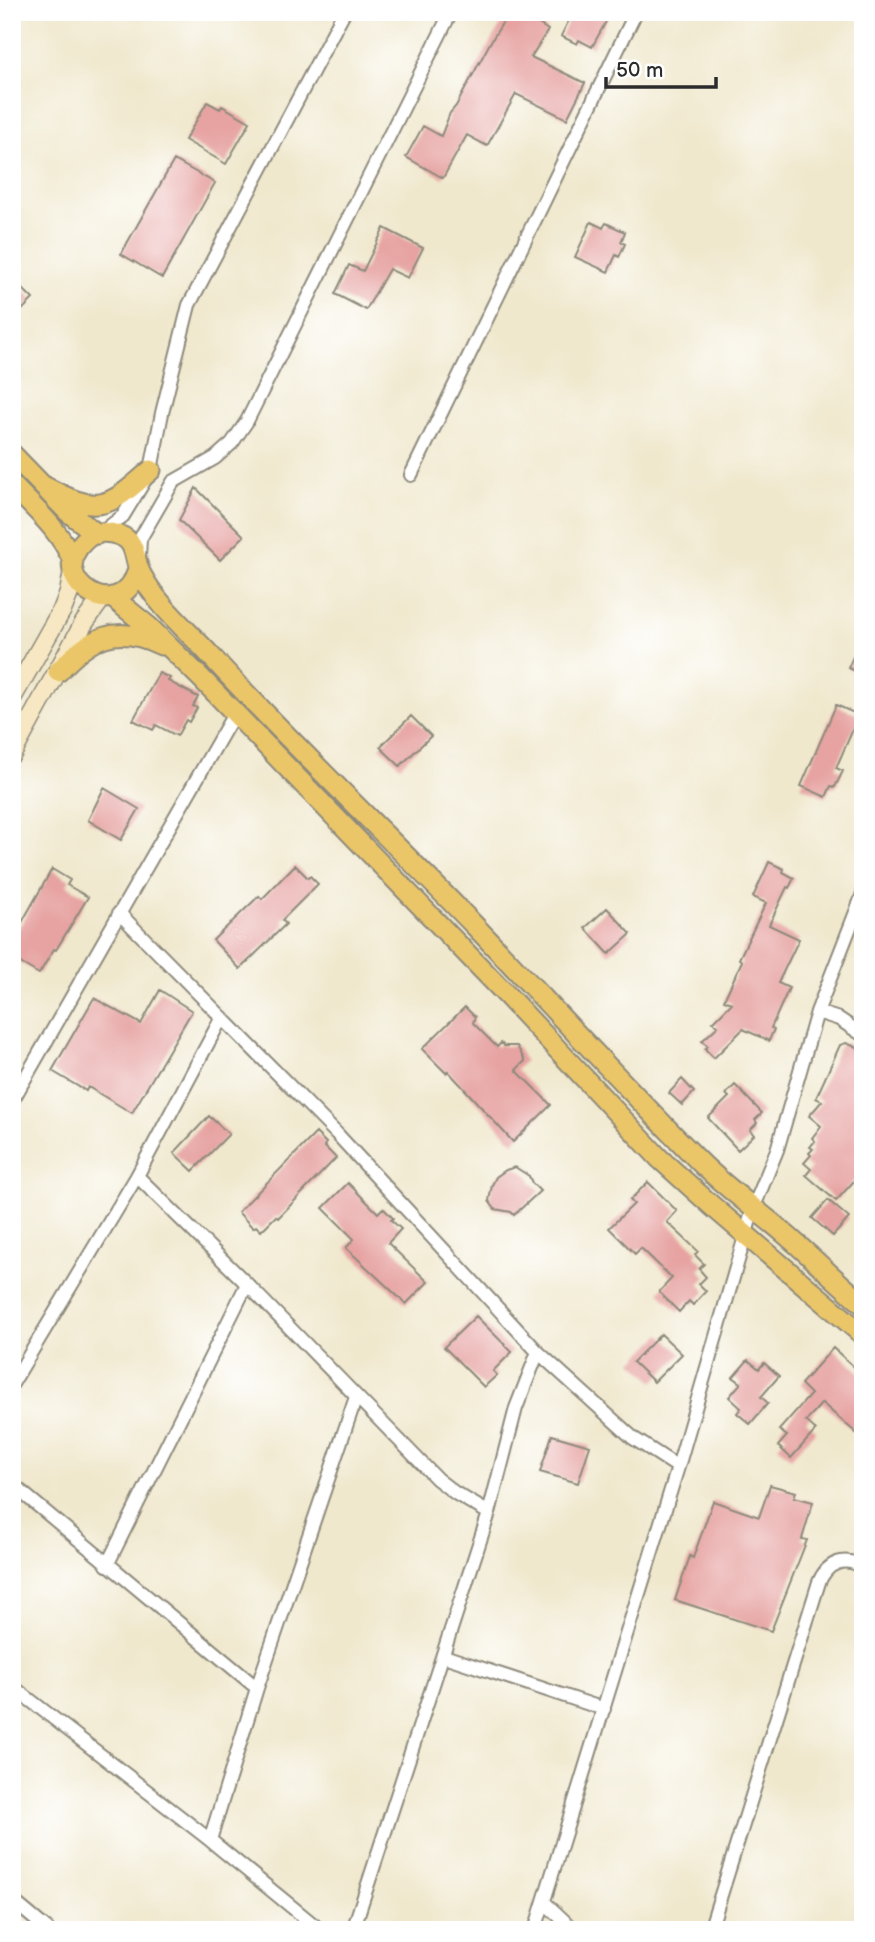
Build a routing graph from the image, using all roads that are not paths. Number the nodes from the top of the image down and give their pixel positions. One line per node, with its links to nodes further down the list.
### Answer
1 (344, 12): 5 (street)
2 (451, 12): 7 (street)
3 (636, 12): 6 (street)
4 (12, 454): 9 (main road)
5 (152, 470): 7 (street); 9 (main road); 10 (street)
6 (411, 475)
7 (173, 482): 11 (street)
8 (12, 485): 12 (main road)
9 (42, 485): 10 (main road)
10 (100, 533): 11 (main road); 12 (main road)
11 (138, 565): 13 (main road); 26 (main road)
12 (73, 566): 13 (main road); 16 (main road)
13 (107, 598): 14 (main road); 15 (main road)
14 (173, 651): 15 (main road); 17 (main road)
15 (58, 672): 18 (main road)
16 (12, 698)
17 (234, 714): 20 (street); 27 (main road)
18 (12, 754)
19 (863, 894): 21 (street)
20 (119, 913): 22 (street); 24 (street)
21 (817, 1012): 23 (street); 26 (street)
22 (222, 1017): 25 (street); 31 (street)
23 (863, 1035)
24 (12, 1101)
25 (137, 1176): 28 (street); 32 (street)
26 (753, 1209): 27 (street); 29 (main road)
27 (747, 1236): 30 (main road); 34 (street)
28 (247, 1284): 33 (street); 37 (street)
29 (863, 1304)
30 (863, 1335)
31 (538, 1352): 34 (street); 36 (street)
32 (12, 1384)
33 (356, 1397): 36 (street); 40 (street)
34 (678, 1467): 42 (street)
35 (12, 1484): 37 (street)
36 (489, 1513): 39 (street)
37 (107, 1565): 40 (street)
38 (863, 1567): 51 (street)
39 (444, 1656): 42 (street); 48 (street)
40 (257, 1688): 43 (street)
41 (14, 1690): 43 (street)
42 (604, 1709): 45 (street)
43 (211, 1840): 47 (street)
44 (12, 1900): 46 (street)
45 (544, 1902): 49 (street); 50 (street)
46 (48, 1930)
47 (320, 1930)
48 (353, 1930)
49 (535, 1930)
50 (574, 1930)
51 (710, 1930)

